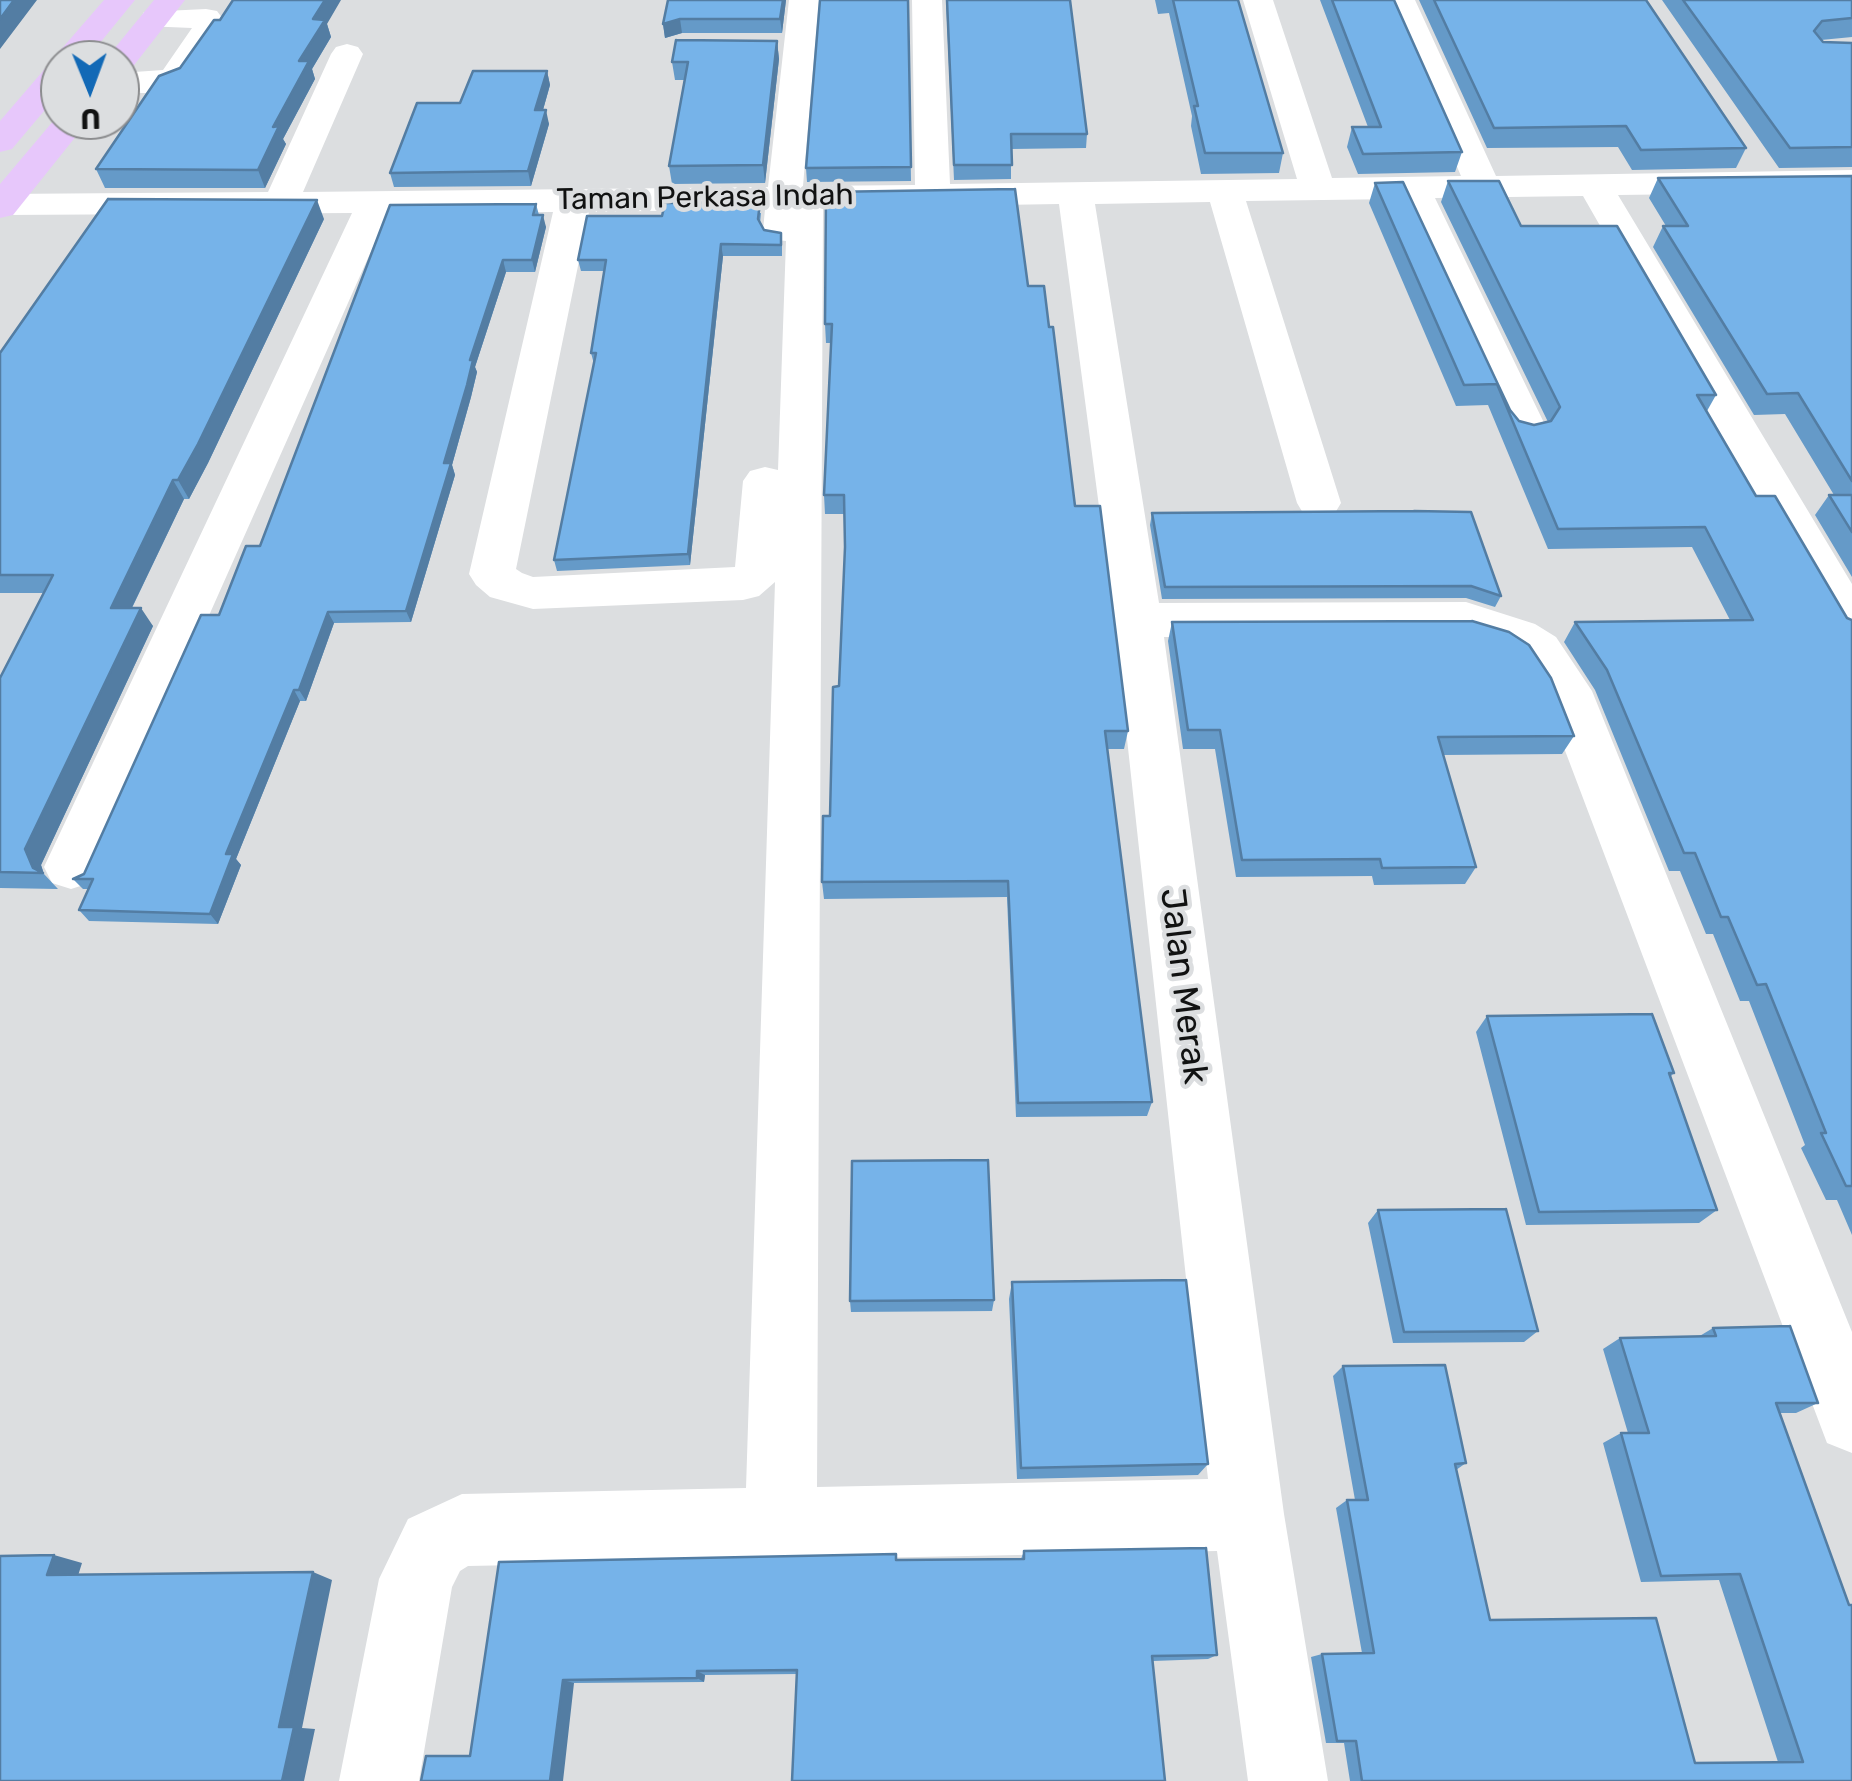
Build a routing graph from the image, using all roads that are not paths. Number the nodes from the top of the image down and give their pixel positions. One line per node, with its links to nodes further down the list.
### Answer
1 (120, 0): 7 (highway)
2 (804, 0): 10 (street)
3 (927, 0): 26 (street)
4 (1258, 0): 23 (street)
5 (1400, 0): 21 (street)
6 (162, 10): 8 (highway); 12 (street)
7 (86, 40)
8 (138, 40)
9 (762, 46): 10 (street)
10 (802, 46): 27 (street)
11 (347, 54): 17 (street)
12 (140, 83)
13 (40, 95): 15 (highway)
14 (55, 140): 32 (highway)
15 (0, 142)
16 (482, 166): 28 (street)
17 (296, 167): 18 (street); 31 (street)
18 (333, 167)
19 (1852, 181): 20 (street, Taman Perkasa Indah)
20 (1594, 184): 21 (street, Taman Perkasa Indah); 36 (street)
21 (1482, 185): 22 (street, Taman Perkasa Indah)
22 (1412, 188): 23 (street, Taman Perkasa Indah); 33 (street)
23 (1318, 189): 24 (street, Taman Perkasa Indah)
24 (1226, 191): 25 (street, Taman Perkasa Indah); 34 (street)
25 (1074, 192): 26 (street, Taman Perkasa Indah); 35 (street, Jalan Merak)
26 (933, 194): 27 (street, Taman Perkasa Indah)
27 (794, 197): 29 (street, Taman Perkasa Indah); 29 (street); 40 (street)
28 (494, 201): 29 (street, Taman Perkasa Indah); 30 (street, Taman Perkasa Indah)
29 (573, 201)
30 (375, 202): 31 (street, Taman Perkasa Indah); 37 (street)
31 (280, 204): 32 (street, Taman Perkasa Indah)
32 (1, 206)
33 (1526, 429)
34 (1319, 503)
35 (1138, 620): 38 (street); 39 (street, Jalan Merak)
36 (1852, 624)
37 (71, 867)
38 (1852, 1418)
39 (1248, 1514): 40 (street); 42 (street, Jalan Merak)
40 (781, 1523): 41 (street)
41 (380, 1781)
42 (1288, 1781)

